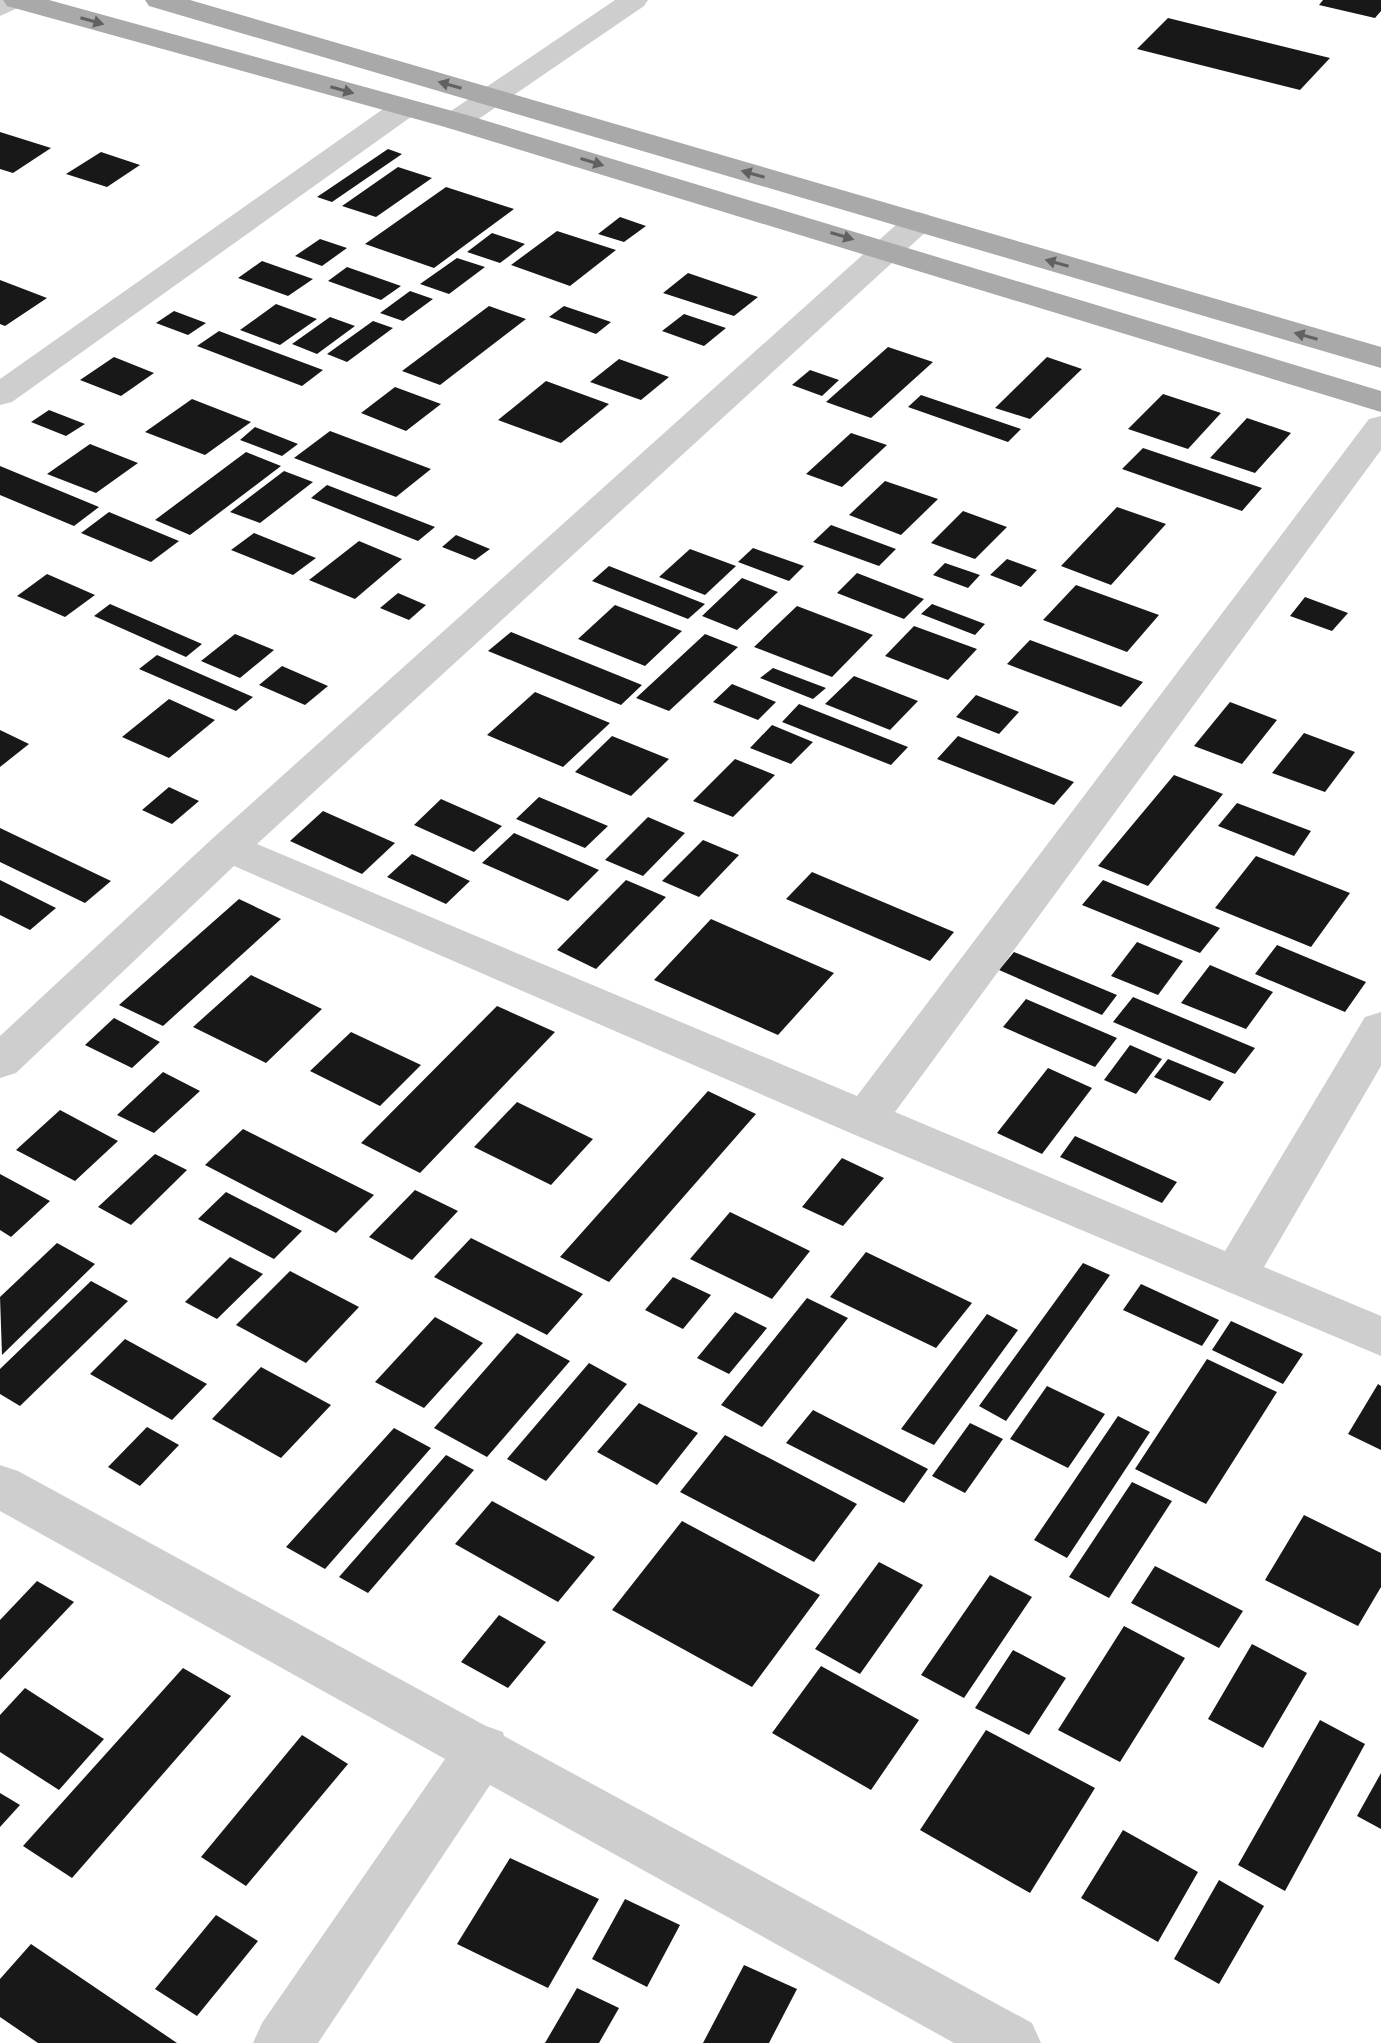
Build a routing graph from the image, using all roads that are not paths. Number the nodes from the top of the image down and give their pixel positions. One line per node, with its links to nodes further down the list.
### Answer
1 (14, 0): 4 (street); 6 (main road, one-way to 6)
2 (159, 0): 5 (main road, one-way to 2)
3 (634, 0): 5 (street)
4 (0, 7)
5 (490, 97): 7 (street); 8 (main road, one-way to 5)
6 (404, 108): 7 (main road); 11 (street)
7 (456, 121): 9 (main road, one-way to 9)
8 (918, 222): 9 (street); 10 (main road, one-way to 8)
9 (887, 250): 12 (main road); 14 (street)
10 (1381, 358)
11 (0, 395)
12 (1381, 402)
13 (1381, 426): 17 (street)
14 (228, 848): 16 (street); 17 (street)
15 (1381, 1028): 18 (street)
16 (0, 1062)
17 (864, 1120): 18 (street)
18 (1236, 1273): 19 (street)
19 (1381, 1337)
20 (0, 1486): 21 (street)
21 (483, 1749): 22 (street); 23 (street)
22 (283, 2043)
23 (1011, 2043)

